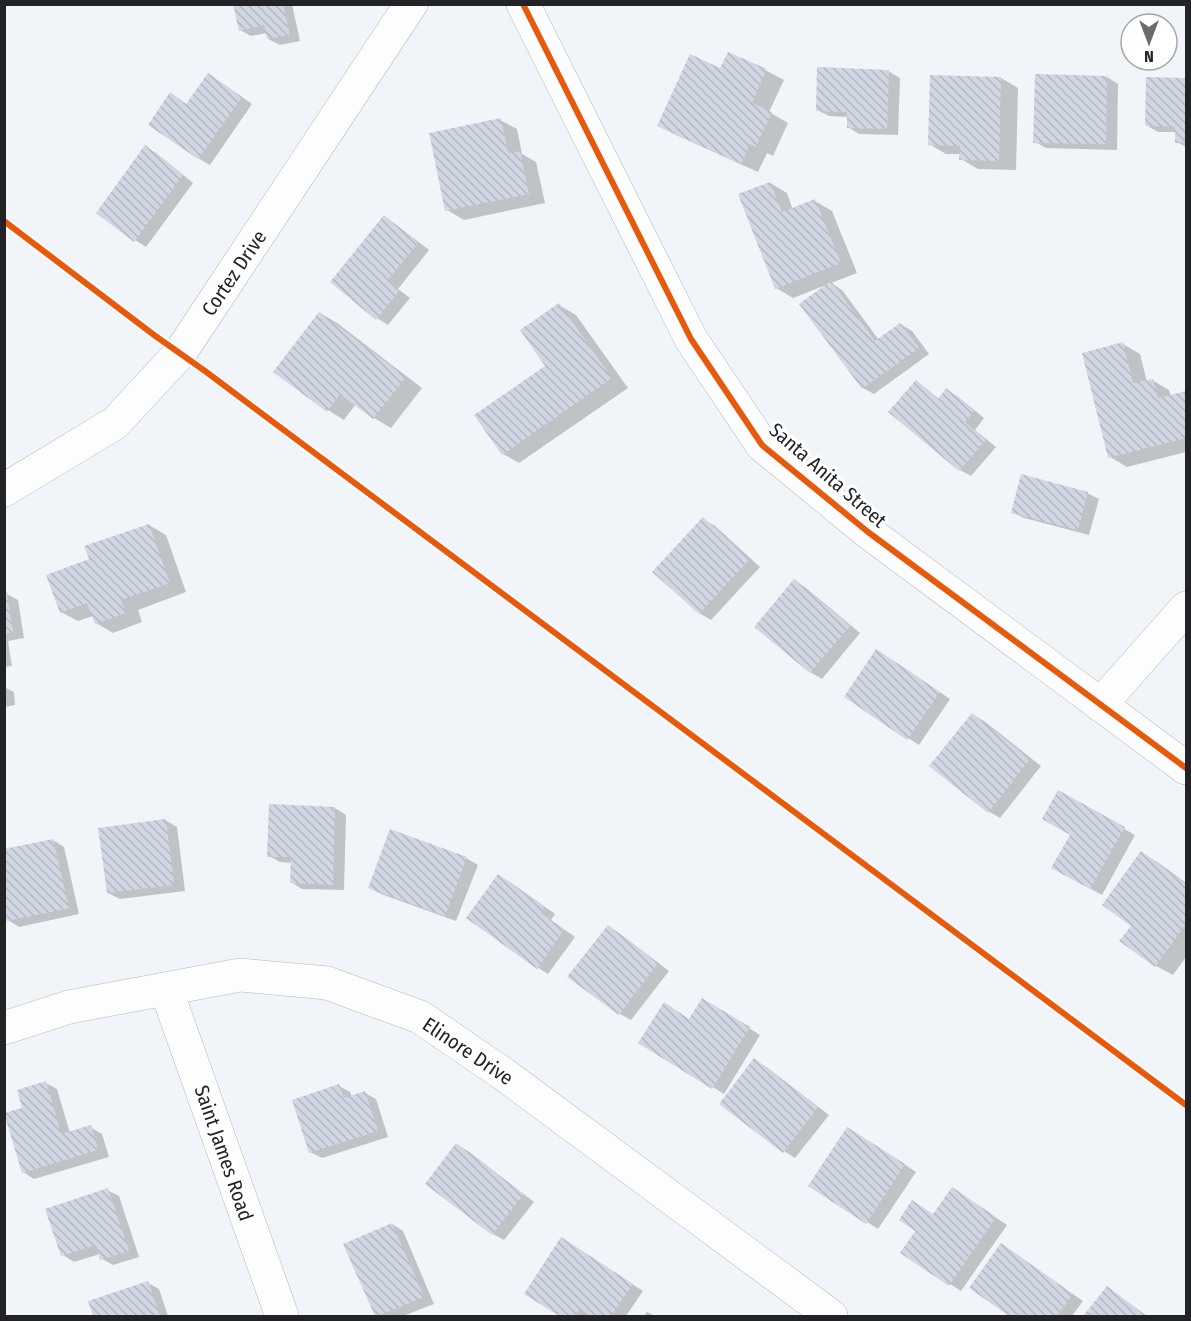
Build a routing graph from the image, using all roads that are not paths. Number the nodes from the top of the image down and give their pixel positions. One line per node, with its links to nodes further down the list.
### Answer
1 (411, 4): 3 (street, Cortez Drive)
2 (523, 4): 5 (street, Santa Anita Street)
3 (4, 490)
4 (1186, 608): 5 (street)
5 (1100, 705): 6 (street, Santa Anita Street)
6 (1186, 768)
7 (166, 989): 8 (street, Elinore Drive); 9 (street, Saint James Road); 10 (street, Elinore Drive)
8 (4, 1028)
9 (282, 1317)
10 (831, 1317)

